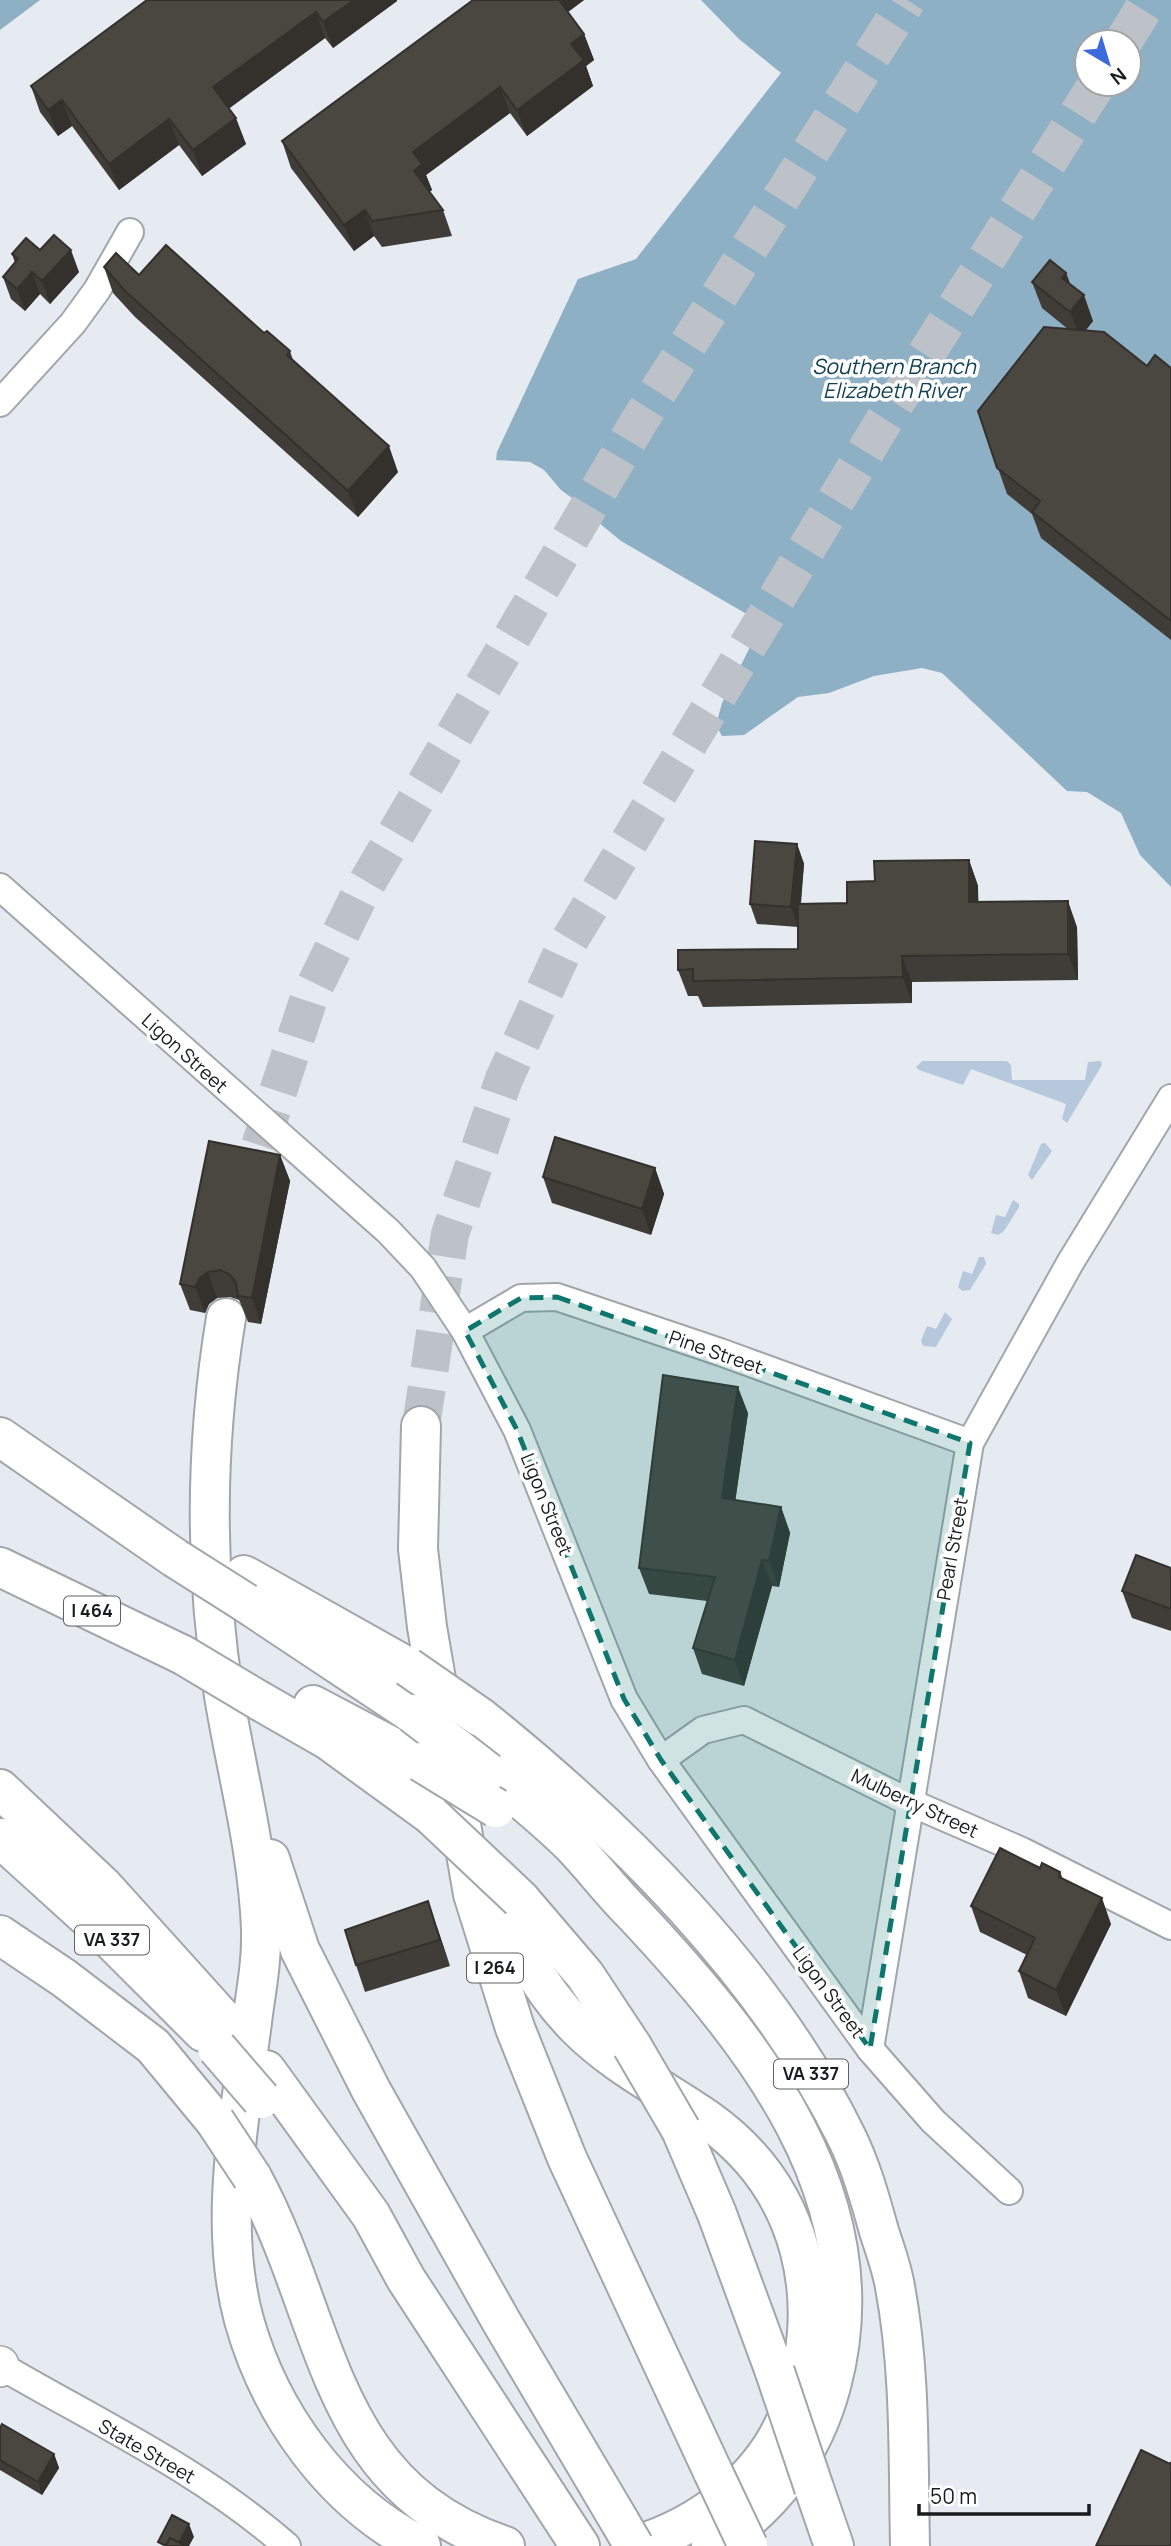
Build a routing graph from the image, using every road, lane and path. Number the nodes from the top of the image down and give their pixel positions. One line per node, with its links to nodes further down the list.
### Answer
1 (130, 232): 2 (street)
2 (0, 403)
3 (0, 887): 6 (street, Ligon Street)
4 (1171, 1098): 9 (street, Pearl Street)
5 (226, 1318): 15 (highway)
6 (465, 1331): 9 (street, Pine Street); 14 (street, Ligon Street)
7 (421, 1426): 12 (highway, I 264)
8 (0, 1437): 11 (highway, VA 337)
9 (970, 1443): 18 (street, Pearl Street)
10 (0, 1567): 13 (highway, I 464, bridge)
11 (245, 1589): 12 (highway); 34 (highway, VA 337, bridge)
12 (426, 1707): 17 (highway, bridge); 27 (highway); 32 (highway, I 264, bridge)
13 (327, 1726): 17 (highway, bridge); 33 (highway, bridge)
14 (661, 1760): 18 (street, Mulberry Street); 23 (street, Ligon Street)
15 (244, 1788): 27 (highway); 29 (highway)
16 (0, 1789): 22 (highway)
17 (492, 1790): 31 (highway)
18 (909, 1802): 20 (street, Mulberry Street); 23 (street, Pearl Street)
19 (0, 1838): 22 (highway, VA 337)
20 (1171, 1926)
21 (0, 1935): 30 (highway, bridge)
22 (220, 2033): 26 (highway, VA 337, bridge)
23 (870, 2049): 24 (street, Ligon Street)
24 (1009, 2191)
25 (0, 2366): 28 (street, State Street)
26 (573, 2537)
27 (629, 2538)
28 (287, 2546)
29 (421, 2546)
30 (505, 2546)
31 (710, 2546)
32 (748, 2546)
33 (834, 2546)
34 (910, 2546)

